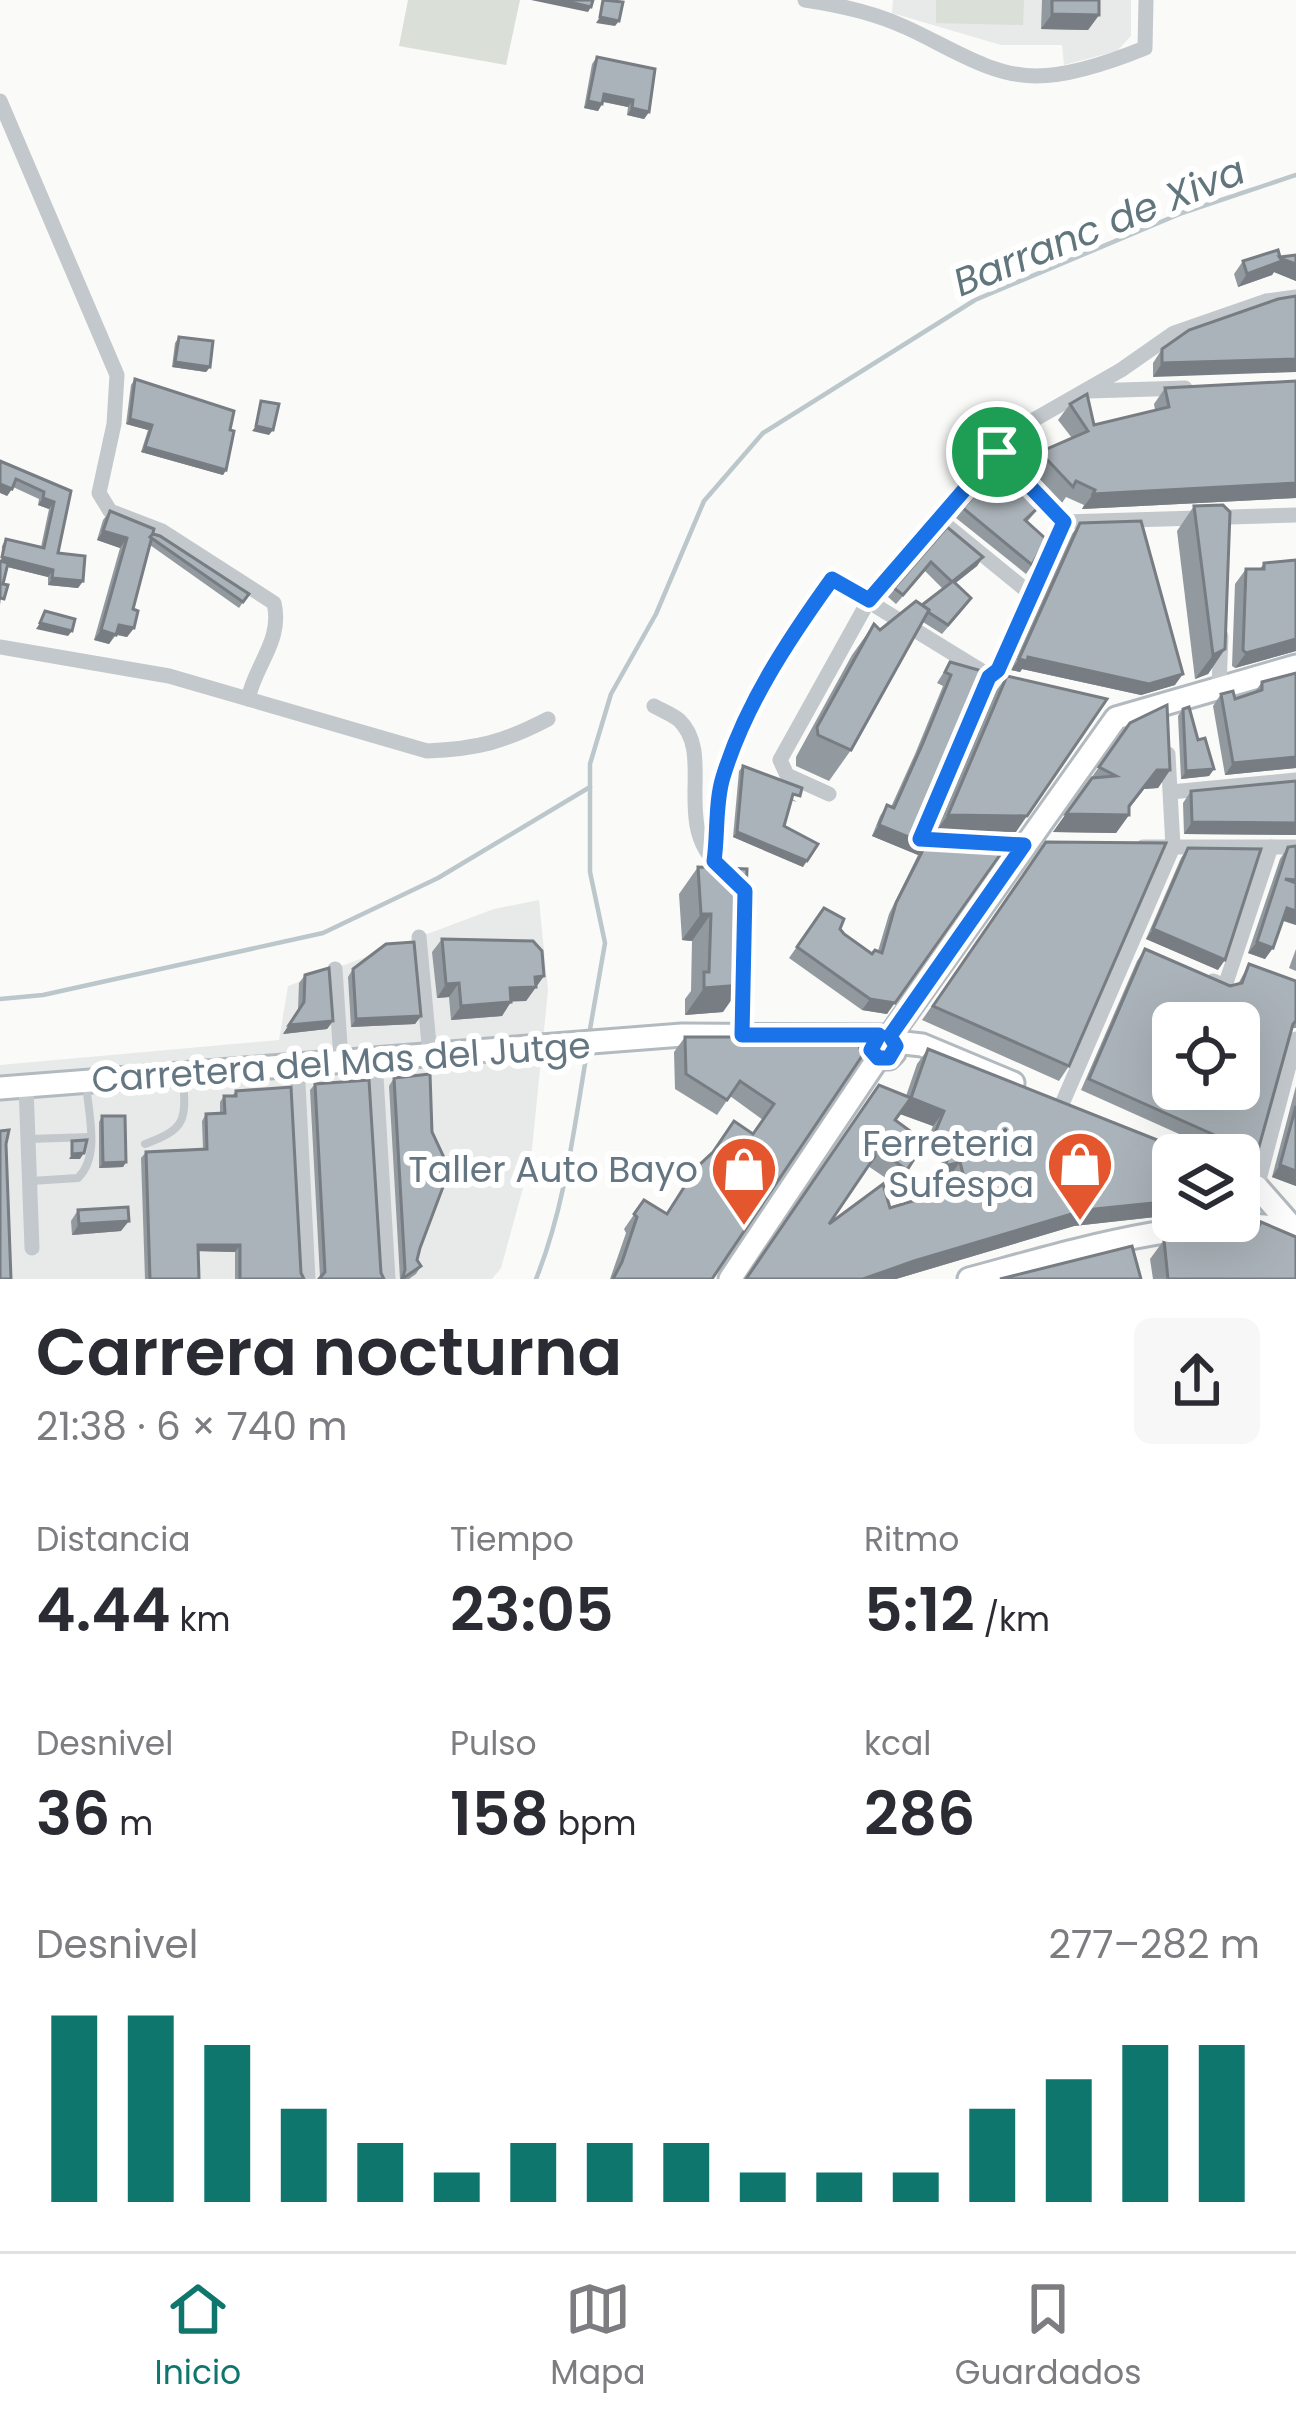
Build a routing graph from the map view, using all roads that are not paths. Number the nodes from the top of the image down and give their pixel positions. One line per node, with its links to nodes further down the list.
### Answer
1 (806, 0): 2 (street)
2 (1146, 0)
3 (0, 101): 21 (street)
4 (1296, 297): 6 (street)
5 (1202, 387): 6 (street)
6 (1085, 391): 7 (street)
7 (997, 452): 10 (street); 11 (street)
8 (1296, 515): 9 (street)
9 (1226, 518): 11 (street); 12 (street)
10 (940, 520): 13 (street); 14 (street)
11 (1064, 522): 13 (street)
12 (1225, 539)
13 (1032, 595): 18 (street)
14 (869, 600): 18 (street); 29 (street); 35 (street)
15 (1222, 624): 20 (street)
16 (0, 647): 21 (street)
17 (1296, 666): 20 (street)
18 (989, 677): 19 (street); 30 (street)
19 (1012, 682)
20 (1220, 687): 23 (street)
21 (248, 699): 26 (street)
22 (1100, 701): 25 (street)
23 (1165, 704): 25 (street); 28 (street)
24 (654, 706): 35 (street)
25 (1132, 711): 30 (street)
26 (548, 719)
27 (1296, 780): 28 (street)
28 (1171, 792): 32 (street)
29 (829, 794)
30 (1035, 845): 47 (street)
31 (1130, 847): 32 (street)
32 (1172, 847): 34 (street); 39 (street)
33 (1296, 847): 34 (street)
34 (1270, 848): 41 (street)
35 (714, 861): 36 (street)
36 (729, 876)
37 (744, 911): 45 (street)
38 (419, 937): 48 (street)
39 (1132, 946): 40 (street); 56 (street)
40 (1150, 954)
41 (1234, 962): 42 (street); 44 (street)
42 (1255, 968)
43 (335, 969): 50 (street)
44 (1188, 970)
45 (742, 1035): 47 (street, Carretera del Mas del Jutge); 48 (street, Carretera del Mas del Jutge)
46 (1296, 1039): 60 (street)
47 (885, 1043): 56 (street, Carretera del Mas del Jutge); 69 (street)
48 (430, 1055): 49 (street, Carretera del Mas del Jutge)
49 (375, 1059): 50 (street, Carretera del Mas del Jutge); 68 (street)
50 (341, 1061): 51 (street, Carretera del Mas del Jutge)
51 (297, 1064): 52 (street, Carretera del Mas del Jutge); 67 (street)
52 (182, 1073): 53 (street, Carretera del Mas del Jutge); 59 (lane)
53 (86, 1082): 54 (street, Carretera del Mas del Jutge); 57 (lane)
54 (26, 1086): 55 (street, Carretera del Mas del Jutge); 58 (street)
55 (0, 1088)
56 (1072, 1108)
57 (90, 1137): 58 (lane); 61 (lane)
58 (28, 1139): 61 (street)
59 (146, 1144)
60 (1260, 1146)
61 (29, 1180): 66 (street)
62 (1260, 1194): 64 (street)
63 (1260, 1224): 64 (street)
64 (1295, 1229)
65 (1162, 1242): 70 (street)
66 (32, 1248)
67 (308, 1279)
68 (388, 1279)
69 (730, 1279)
70 (969, 1279)

